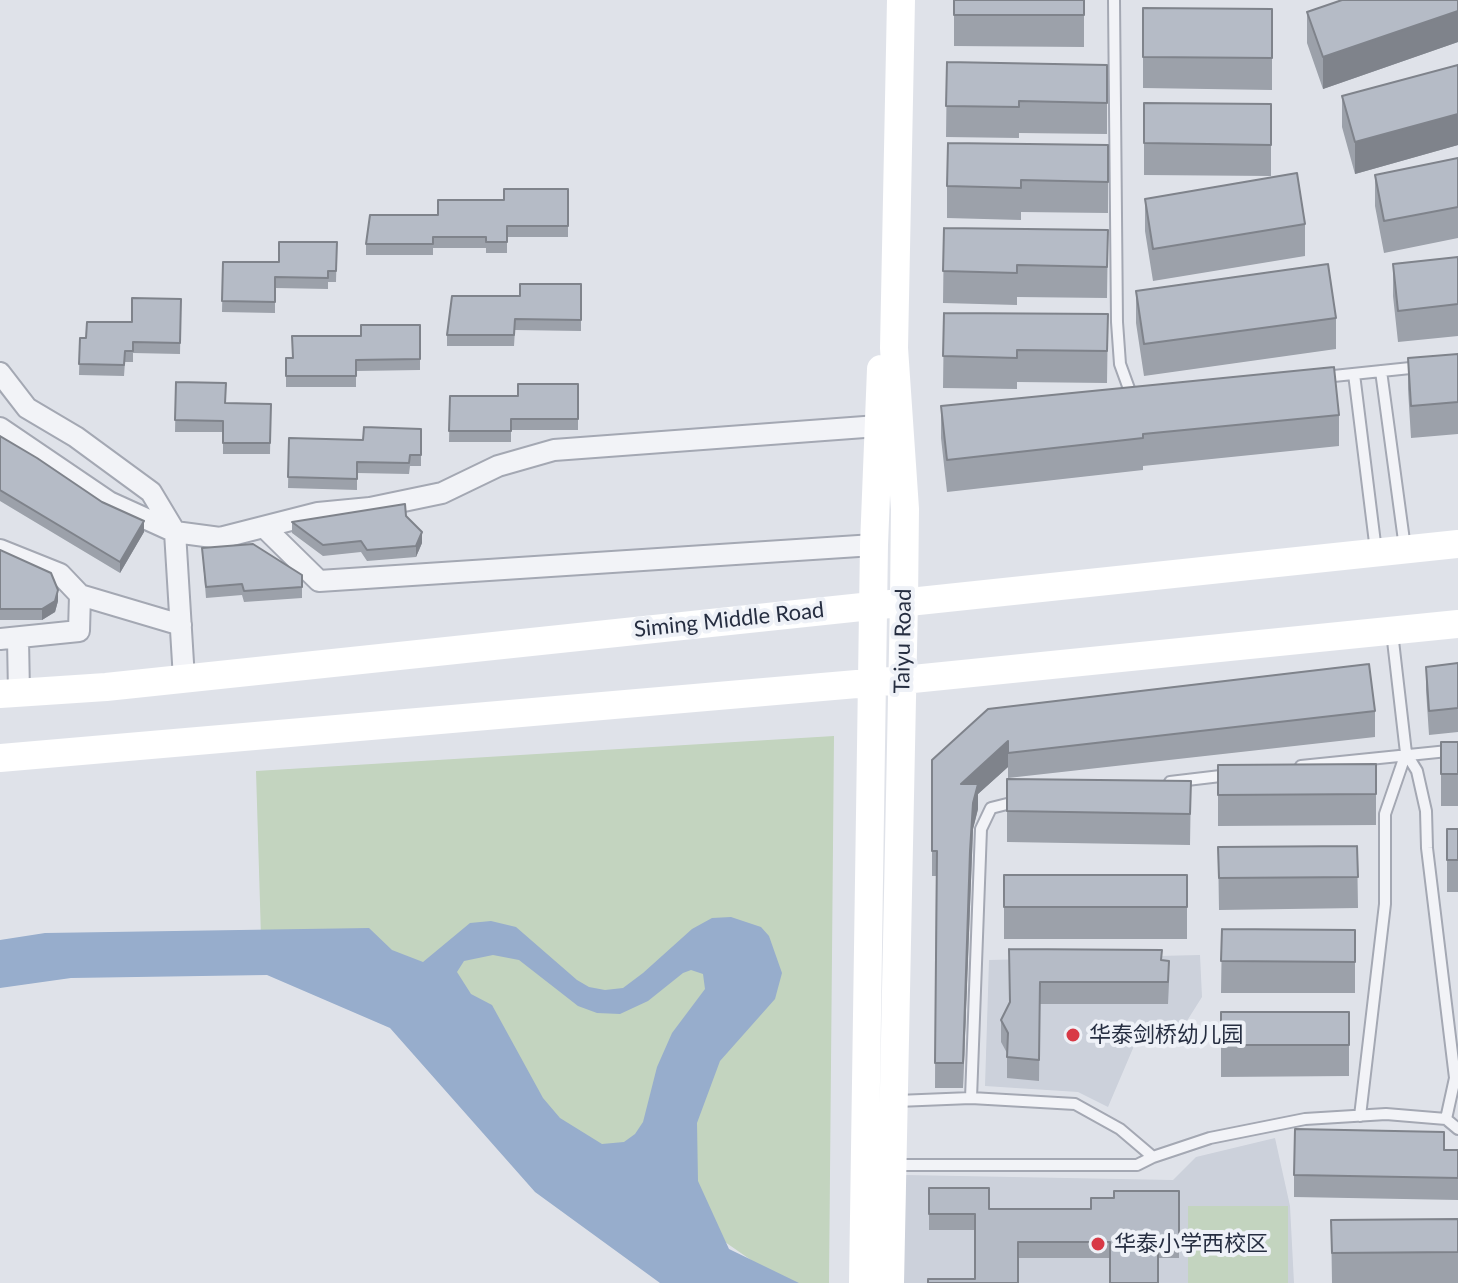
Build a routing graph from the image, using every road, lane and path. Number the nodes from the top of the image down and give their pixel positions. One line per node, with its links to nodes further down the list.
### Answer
1 (888, 0): 10 (main road, Taiyu Road)
2 (901, 0): 20 (main road, Taiyu Road)
3 (1114, 0): 9 (lane)
4 (1435, 365): 5 (lane)
5 (1381, 371): 7 (lane); 16 (lane)
6 (0, 373): 13 (street)
7 (1354, 374): 8 (lane); 18 (lane)
8 (1308, 379)
9 (1119, 401)
10 (878, 426): 12 (street); 15 (main road, Taiyu Road)
11 (0, 428): 13 (street)
12 (264, 527): 13 (street); 15 (street)
13 (175, 532): 23 (street)
14 (1458, 544): 16 (main road, Siming Middle Road)
15 (874, 545): 21 (main road, Taiyu Road)
16 (1405, 549): 18 (main road, Siming Middle Road)
17 (0, 550): 19 (street)
18 (1376, 552): 20 (main road, Siming Middle Road)
19 (80, 595): 23 (street); 25 (street)
20 (904, 601): 21 (main road, Siming Middle Road); 27 (main road, Taiyu Road)
21 (873, 605): 26 (main road, Siming Middle Road); 28 (main road, Taiyu Road)
22 (1458, 624): 24 (main road)
23 (181, 625): 26 (street)
24 (1391, 631): 27 (main road); 31 (lane)
25 (9, 639): 29 (street)
26 (184, 679): 29 (main road, Siming Middle Road)
27 (903, 680): 28 (main road); 38 (main road, Taiyu Road)
28 (871, 682): 32 (main road); 39 (main road, Taiyu Road)
29 (9, 694)
30 (1458, 750): 31 (lane)
31 (1406, 753): 33 (lane); 40 (lane); 41 (lane)
32 (0, 758)
33 (1282, 768)
34 (1235, 774): 35 (lane)
35 (1157, 784)
36 (1032, 799): 37 (lane)
37 (971, 1098): 38 (lane); 43 (lane)
38 (894, 1101): 39 (lane); 45 (main road, Taiyu Road)
39 (866, 1102): 44 (main road, Taiyu Road)
40 (1360, 1116): 41 (lane); 43 (lane)
41 (1446, 1119): 42 (lane)
42 (1458, 1129)
43 (1153, 1157): 45 (lane)
44 (864, 1165): 45 (lane); 46 (main road, Taiyu Road)
45 (892, 1165): 47 (main road, Taiyu Road)
46 (863, 1283)
47 (890, 1283)

